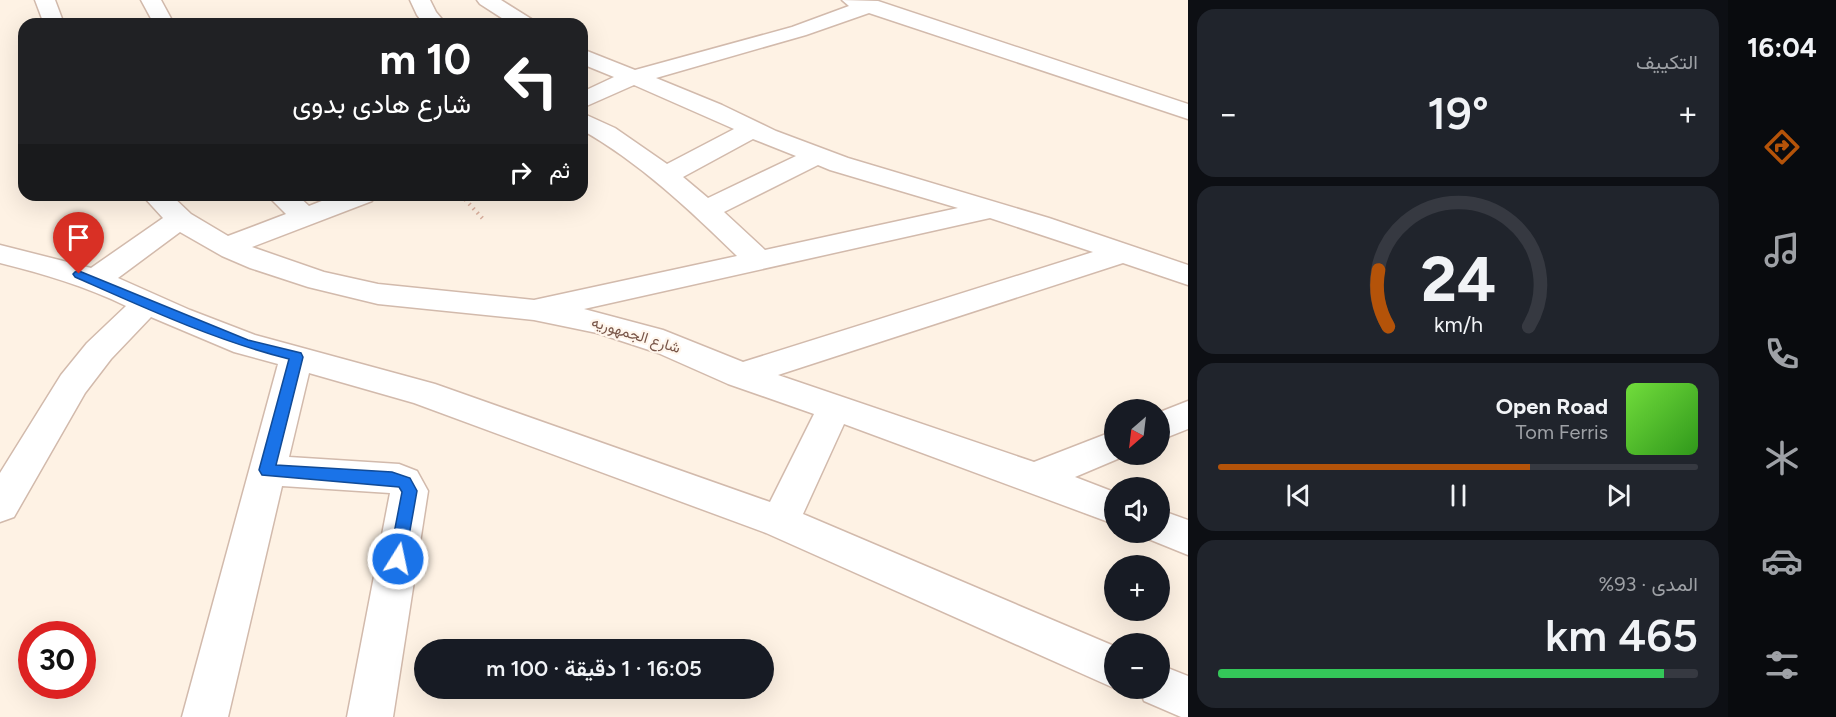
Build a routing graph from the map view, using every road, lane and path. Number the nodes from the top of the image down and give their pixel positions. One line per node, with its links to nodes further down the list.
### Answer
1 (45, 0): 7 (street)
2 (174, 0): 4 (street)
3 (420, 0): 9 (street)
4 (152, 2): 8 (street)
5 (861, 3): 12 (street); 14 (street)
6 (488, 10): 10 (street)
7 (52, 18)
8 (161, 18)
9 (430, 18)
10 (515, 18)
11 (588, 60): 12 (street)
12 (631, 78): 13 (street); 16 (street)
13 (588, 98)
14 (1188, 112)
15 (588, 123): 18 (street)
16 (753, 129): 17 (street); 18 (street)
17 (818, 155): 23 (street); 24 (street)
18 (666, 175): 23 (street)
19 (162, 201): 26 (street, شارع الجمهوريه)
20 (288, 201): 25 (street)
21 (346, 201): 25 (street)
22 (467, 201): 27 (path)
23 (706, 210): 31 (street)
24 (992, 210): 30 (street); 31 (street)
25 (305, 217): 28 (street)
26 (180, 219): 28 (street, شارع الجمهوريه); 33 (street)
27 (484, 220)
28 (228, 246): 35 (street, شارع الجمهوريه)
29 (0, 254): 33 (street)
30 (1122, 254): 32 (street); 37 (street)
31 (758, 260): 35 (street)
32 (1188, 275)
33 (95, 280): 34 (street)
34 (147, 303): 36 (street); 45 (street)
35 (533, 310): 37 (street, شارع الجمهوريه)
36 (296, 357): 42 (street); 46 (street)
37 (740, 375): 38 (street, شارع الجمهوريه)
38 (834, 408): 43 (street, شارع الجمهوريه); 46 (street)
39 (1188, 414): 40 (street)
40 (1170, 422)
41 (1104, 449): 43 (street)
42 (267, 470): 52 (street); 53 (street)
43 (1036, 477): 44 (street, شارع الجمهوريه)
44 (1104, 504)
45 (0, 506)
46 (780, 522): 49 (street)
47 (1170, 530): 48 (street)
48 (1188, 538)
49 (1104, 663)
50 (1170, 690): 51 (street)
51 (1188, 698)
52 (205, 717)
53 (370, 717)

